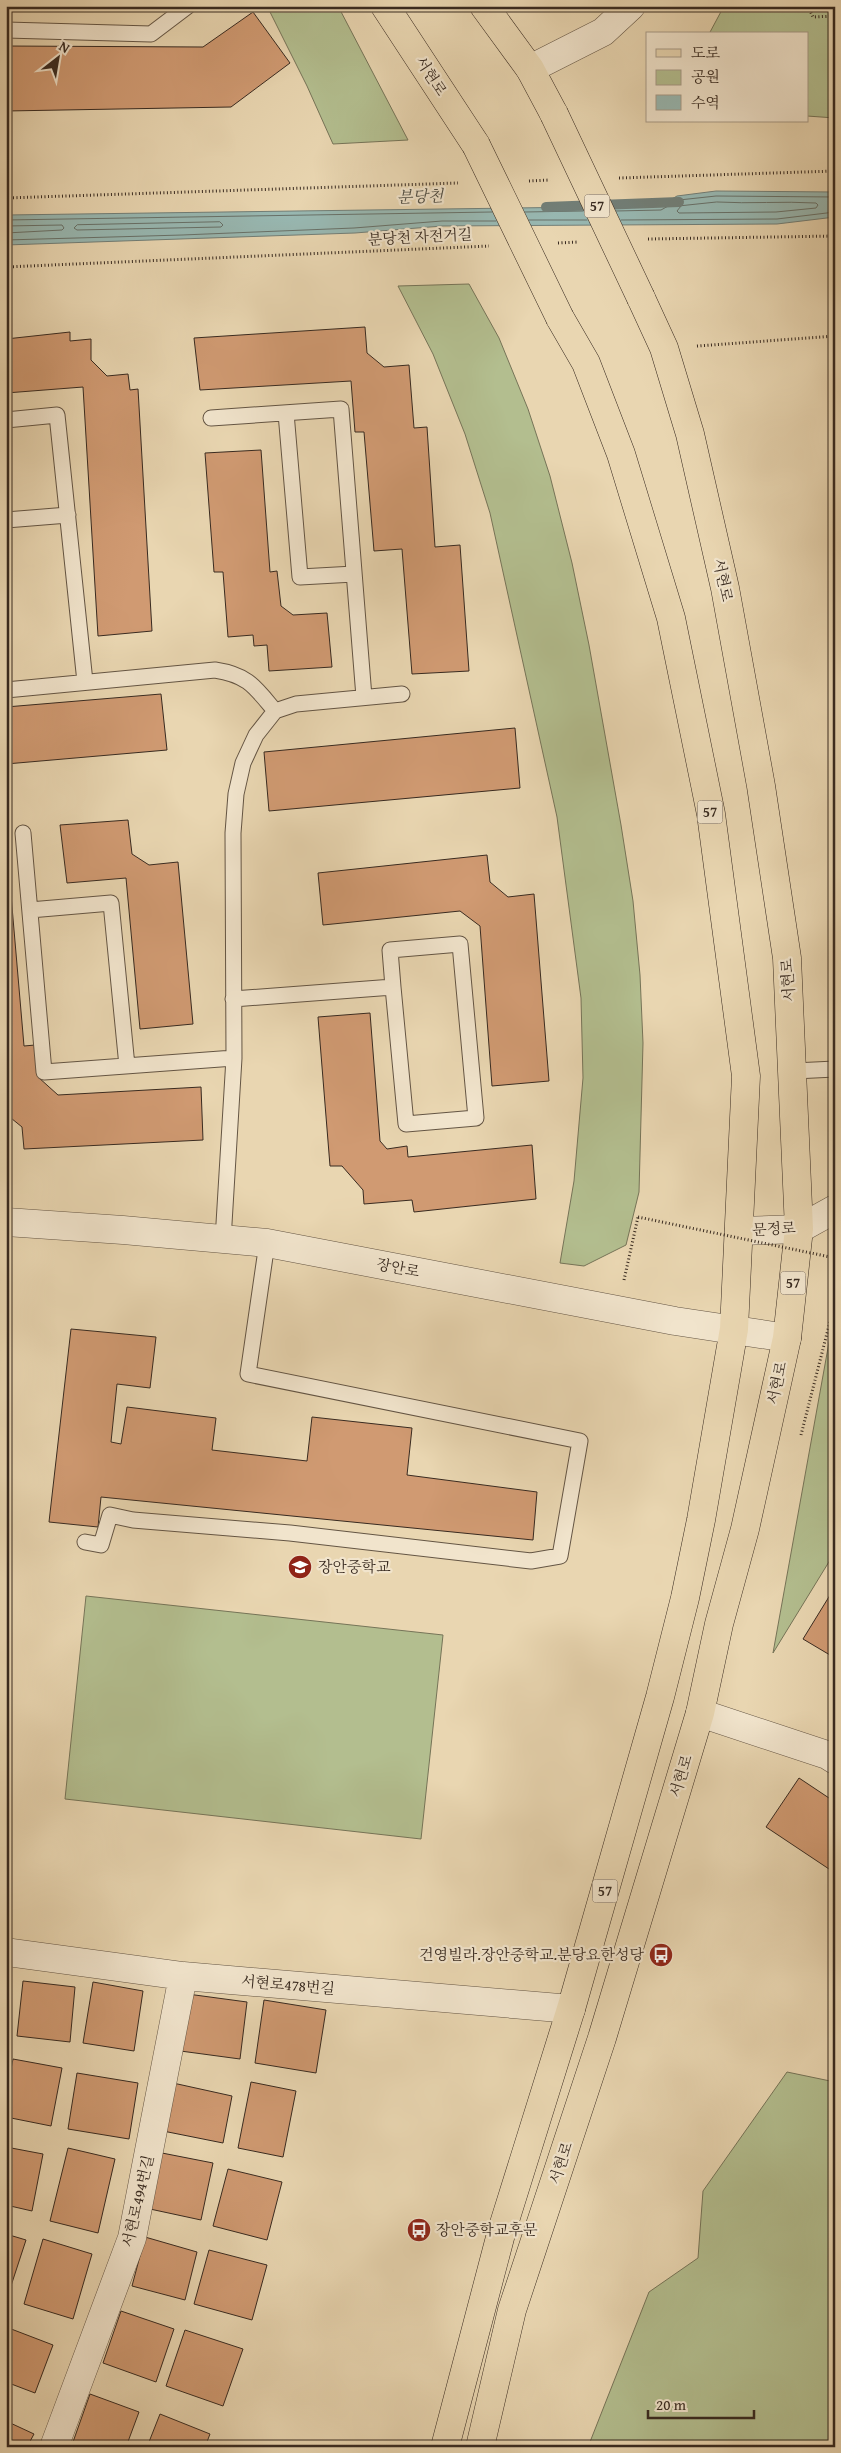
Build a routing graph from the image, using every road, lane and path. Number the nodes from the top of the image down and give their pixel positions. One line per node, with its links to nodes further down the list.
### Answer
1 (188, 6): 7 (lane)
2 (385, 6): 45 (main road, 서현로 / 57, bridge)
3 (484, 6): 8 (main road, 57)
4 (631, 6): 8 (street)
5 (808, 6): 6 (path)
6 (835, 16)
7 (6, 30)
8 (530, 69): 22 (main road, 서현로 / 57, bridge)
9 (835, 171): 10 (path)
10 (615, 178)
11 (555, 180): 12 (path)
12 (525, 181)
13 (465, 183): 14 (path)
14 (6, 198)
15 (835, 236): 16 (path)
16 (645, 239)
17 (586, 241): 18 (path)
18 (556, 243)
19 (496, 245): 20 (path, 분당천 자전거길)
20 (6, 267)
21 (835, 336): 22 (path)
22 (664, 348): 41 (main road, 서현로 / 57)
23 (286, 413): 24 (lane); 28 (lane); 28 (lane)
24 (211, 418)
25 (6, 420): 26 (lane)
26 (68, 515): 27 (lane); 29 (lane)
27 (6, 520)
28 (354, 574): 32 (lane)
29 (85, 682): 30 (lane); 33 (lane)
30 (6, 690)
31 (402, 694): 32 (lane)
32 (364, 697): 33 (lane)
33 (275, 712): 37 (lane)
34 (23, 833): 35 (lane)
35 (30, 910): 39 (lane); 39 (lane)
36 (393, 987): 36 (lane); 37 (lane)
37 (234, 999): 38 (lane)
38 (234, 1058): 39 (lane); 46 (lane)
39 (127, 1066)
40 (835, 1069): 41 (lane)
41 (794, 1071): 44 (main road, 서현로 / 57)
42 (835, 1209): 44 (street, 문정로)
43 (6, 1222): 46 (street, 장안로)
44 (800, 1229): 45 (street, 문정로); 51 (main road, 서현로 / 57)
45 (739, 1230): 50 (main road, 57)
46 (223, 1240): 47 (street, 장안로)
47 (267, 1243): 49 (street, 장안로); 52 (lane)
48 (835, 1258): 49 (path, bridge)
49 (617, 1310): 50 (street, 장안로)
50 (734, 1328): 51 (street, 장안로); 57 (main road, 57)
51 (786, 1338): 53 (main road, 서현로 / 57)
52 (85, 1542)
53 (700, 1713): 54 (street); 60 (main road, 서현로 / 57)
54 (832, 1752)
55 (6, 1952): 56 (street, 서현로478번길)
56 (184, 1976): 57 (street, 서현로478번길); 58 (street, 서현로494번길)
57 (570, 2010): 59 (main road, 57)
58 (54, 2447)
59 (445, 2447)
60 (480, 2447)

